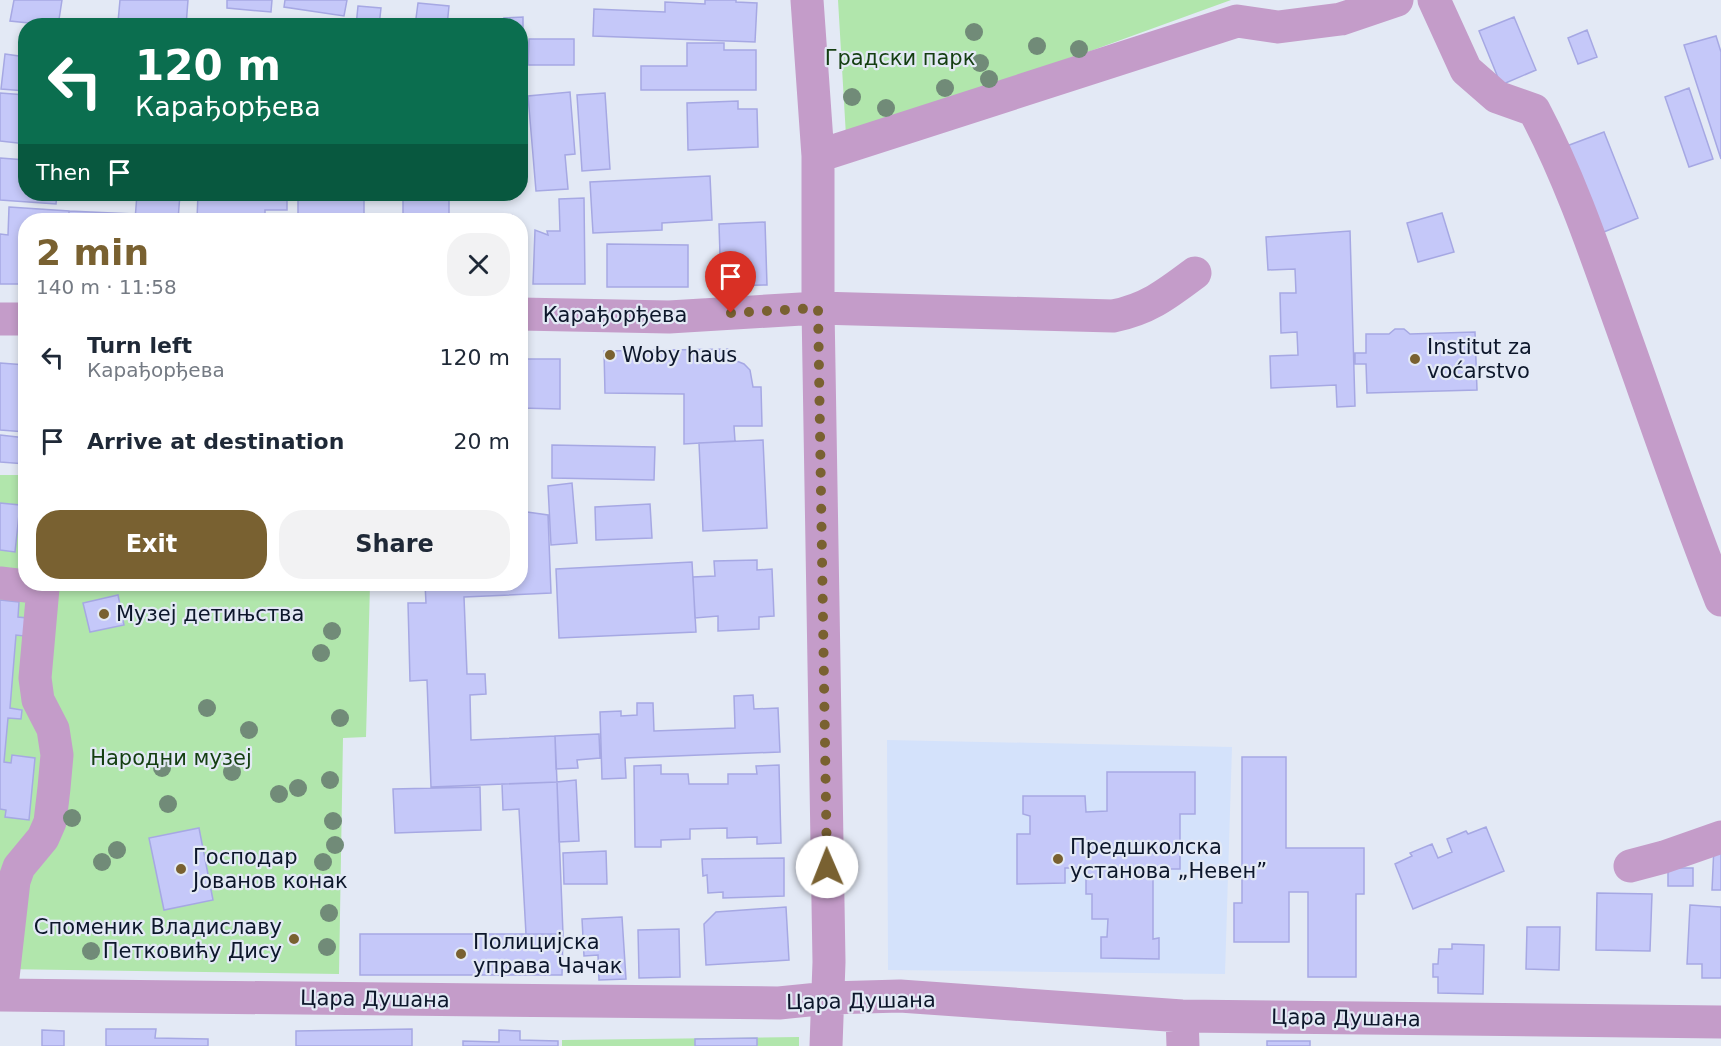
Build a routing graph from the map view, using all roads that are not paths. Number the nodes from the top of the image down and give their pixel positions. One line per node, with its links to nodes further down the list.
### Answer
1 (807, 0): 4 (street)
2 (1397, 0): 4 (street)
3 (1434, 0): 13 (street)
4 (818, 156): 6 (street)
5 (1195, 273): 6 (street, Карађорђева)
6 (818, 308): 7 (street, Карађорђева); 17 (street)
7 (528, 315)
8 (0, 319): 9 (street)
9 (18, 319)
10 (0, 583): 11 (street)
11 (18, 585)
12 (43, 591): 16 (street)
13 (1721, 600)
14 (1721, 837): 15 (street)
15 (1630, 867)
16 (1, 995): 17 (street, Цара Душана)
17 (829, 998): 19 (street, Цара Душана); 20 (street)
18 (1721, 1022): 19 (street, Цара Душана)
19 (1183, 1031)
20 (826, 1046)

